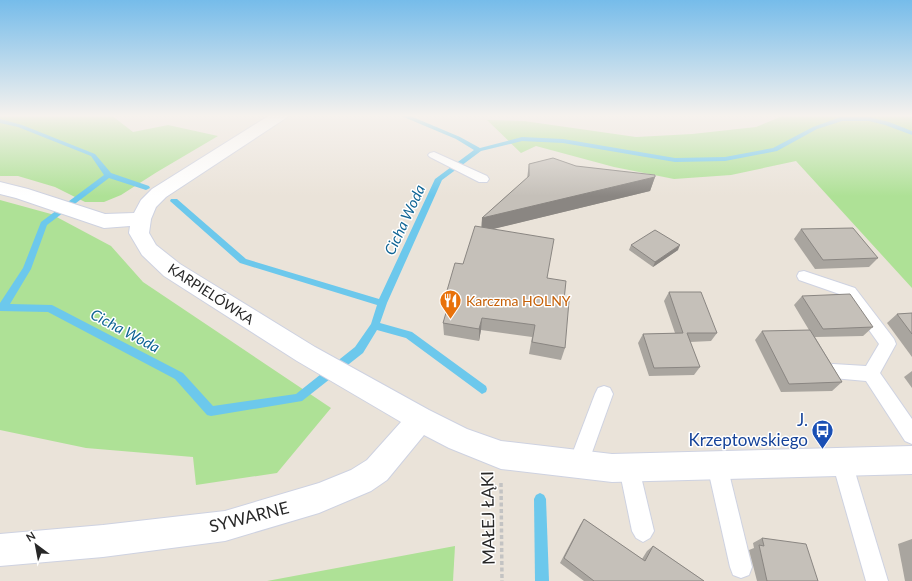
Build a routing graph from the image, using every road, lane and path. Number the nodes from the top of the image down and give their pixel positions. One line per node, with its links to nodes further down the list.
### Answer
1 (237, 142): 5 (street)
2 (440, 158): 3 (lane)
3 (478, 176)
4 (0, 188): 5 (street)
5 (141, 220): 10 (street, KARPIELÓWKA)
6 (804, 276): 8 (lane)
7 (833, 371): 8 (lane)
8 (871, 374): 11 (lane)
9 (604, 394): 15 (lane)
10 (420, 419): 12 (street, KARPIELÓWKA); 19 (street, SYWARNE)
11 (912, 435)
12 (501, 454): 15 (street, KARPIELÓWKA); 21 (path, MAŁEJ ŁĄKI)
13 (912, 460): 14 (street, KARPIELÓWKA)
14 (842, 462): 16 (street, KARPIELÓWKA); 22 (lane)
15 (578, 465): 17 (street, KARPIELÓWKA)
16 (717, 465): 17 (street, KARPIELÓWKA); 20 (lane)
17 (629, 468): 18 (lane)
18 (643, 531)
19 (1, 548)
20 (741, 567)
21 (502, 581)
22 (877, 581)

